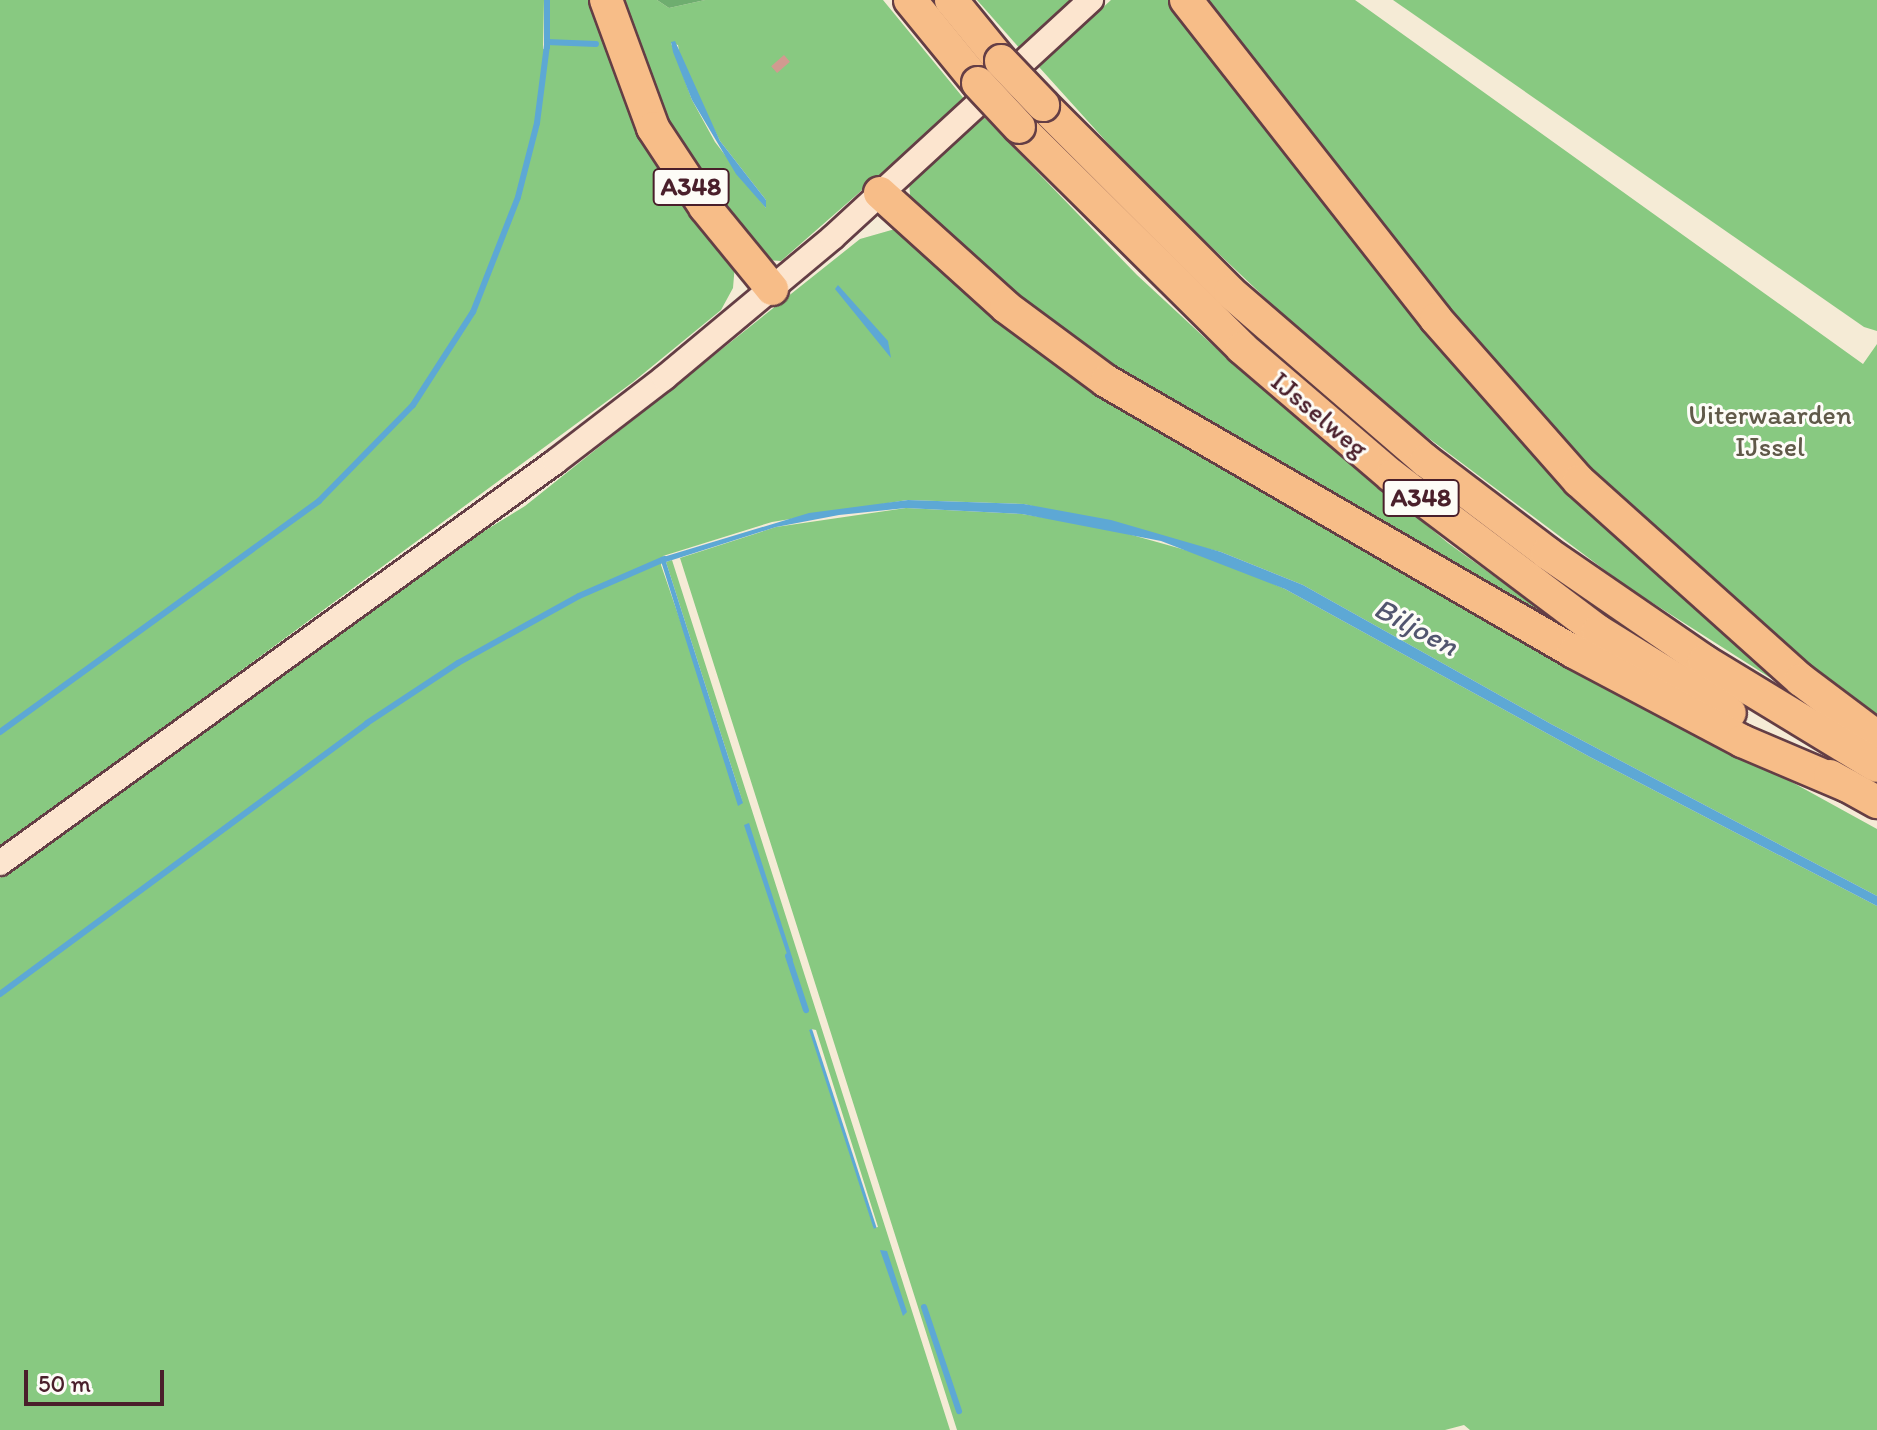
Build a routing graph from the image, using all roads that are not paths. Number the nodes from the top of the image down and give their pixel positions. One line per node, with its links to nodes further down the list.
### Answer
1 (606, 0): 8 (highway, A348)
2 (910, 0): 6 (highway, IJsselweg / A348)
3 (951, 0): 6 (highway, IJsselweg / A348)
4 (1091, 0): 7 (main road)
5 (1186, 0): 9 (highway)
6 (990, 72): 10 (highway, IJsselweg / A348, bridge); 11 (highway, IJsselweg / A348, bridge)
7 (880, 193): 8 (main road); 11 (highway, A348)
8 (772, 289): 13 (main road)
9 (1877, 737)
10 (1877, 766)
11 (1848, 786): 12 (highway, IJsselweg / A348)
12 (1877, 802)
13 (0, 863)

